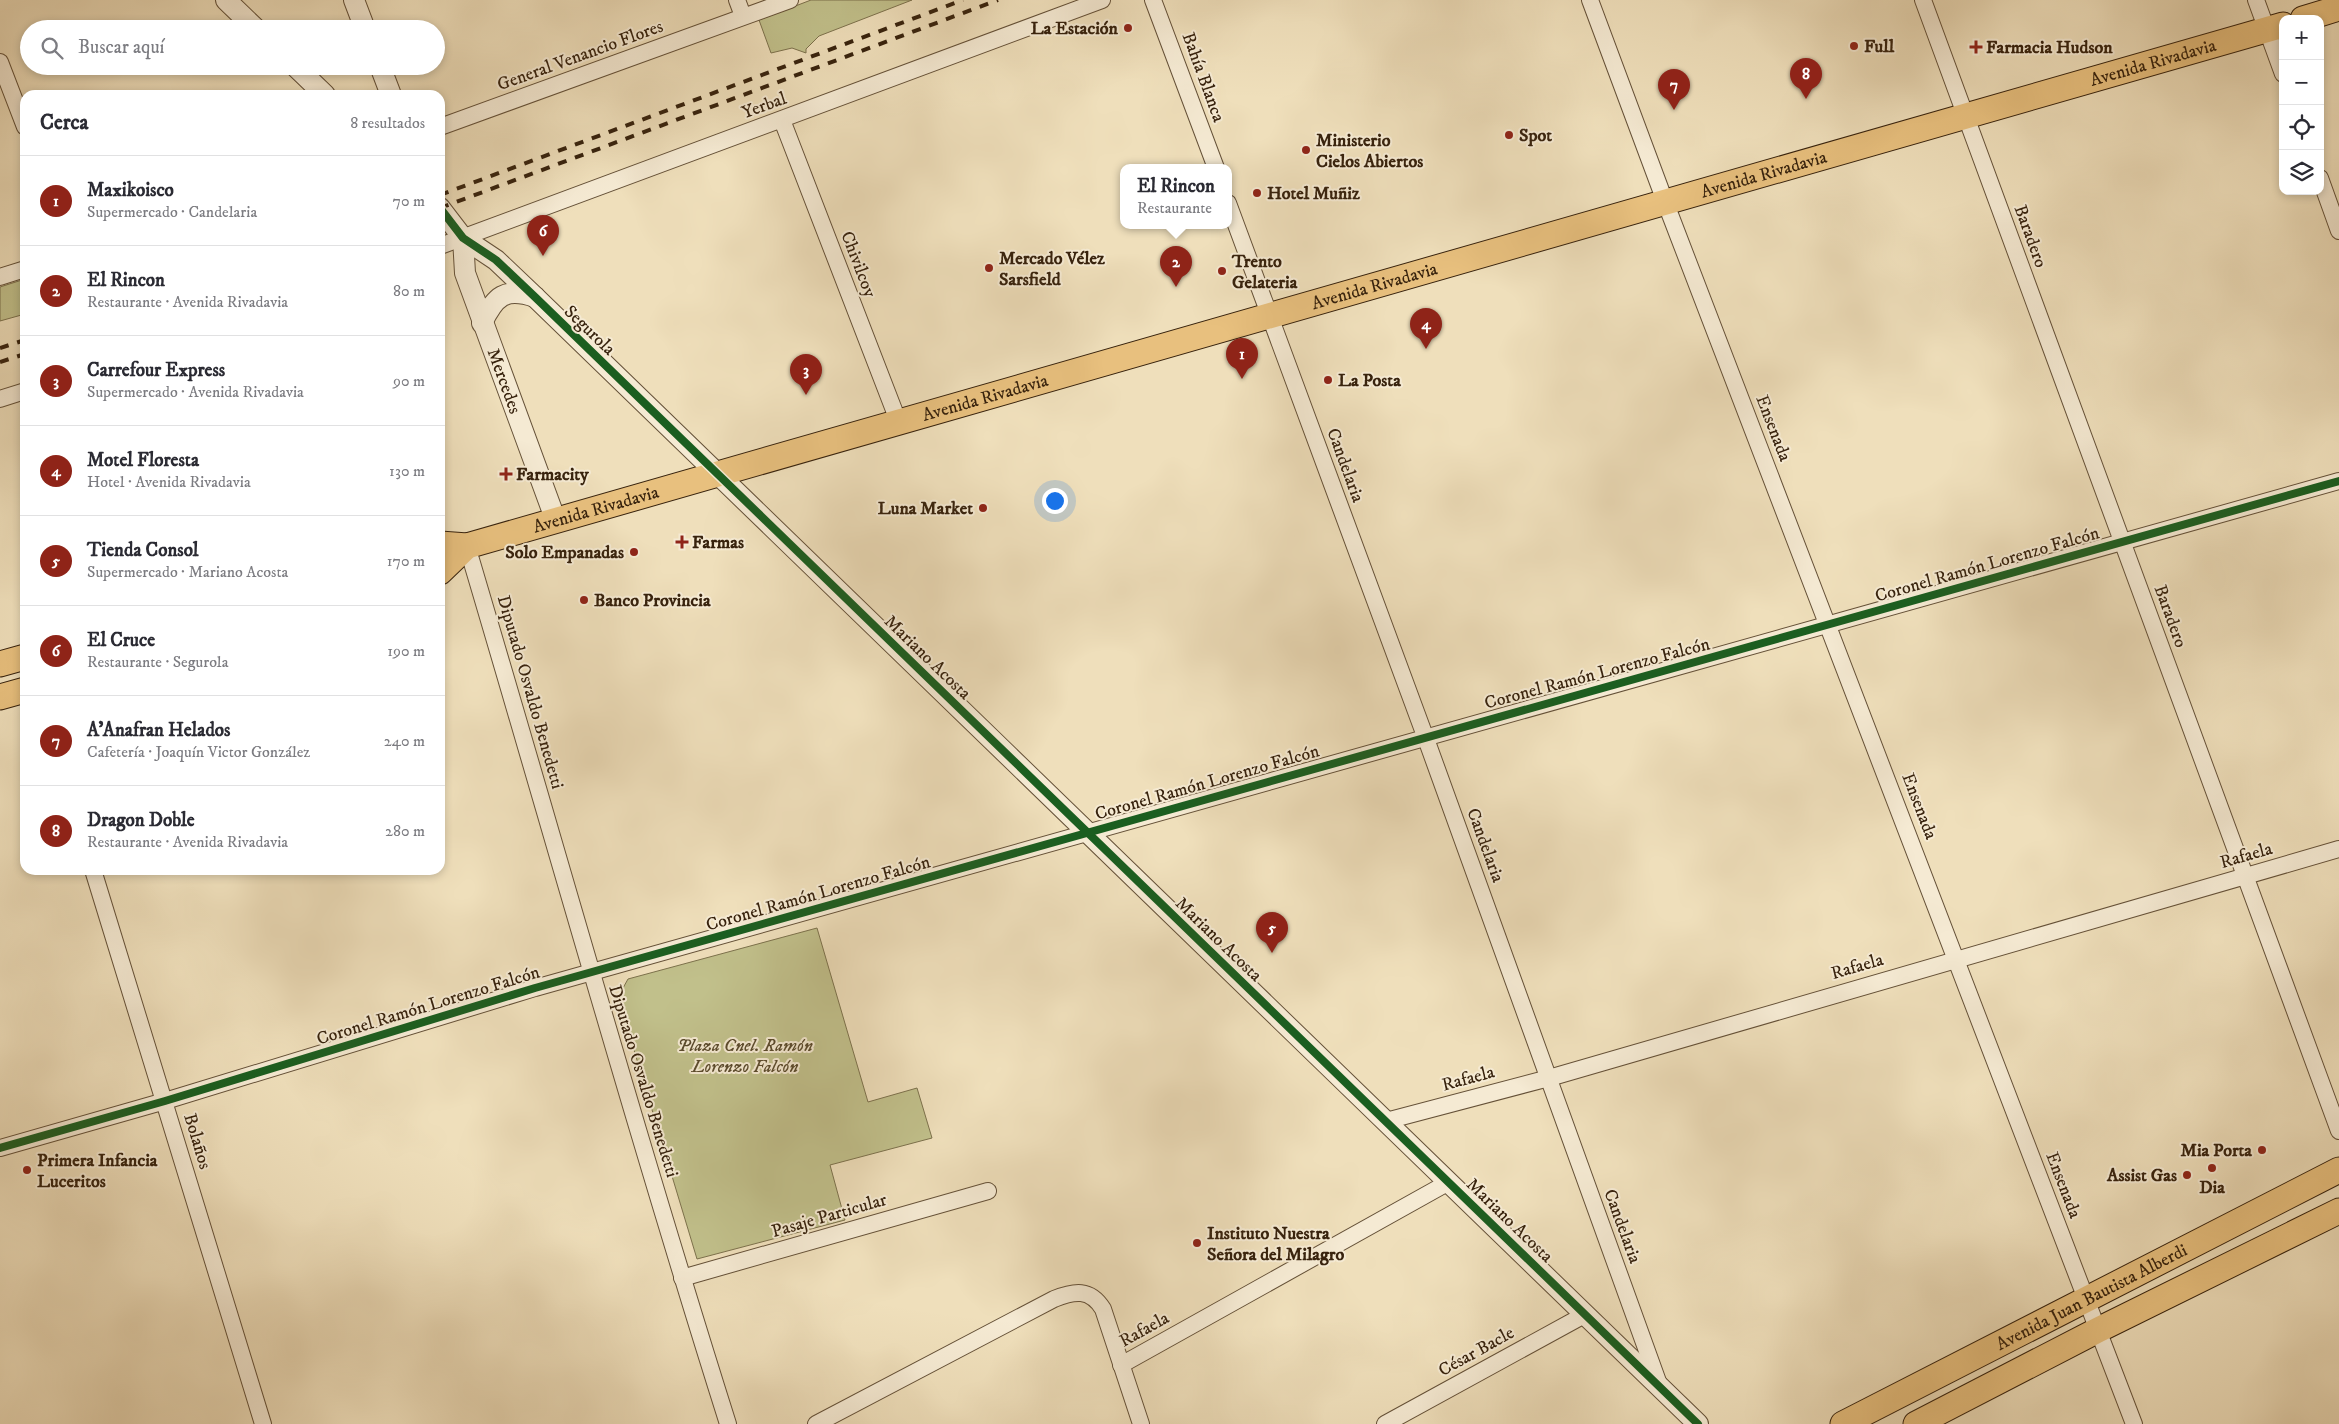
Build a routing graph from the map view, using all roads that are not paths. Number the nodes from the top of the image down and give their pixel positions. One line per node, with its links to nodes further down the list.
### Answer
1 (226, 0): 13 (street)
2 (354, 0): 14 (street)
3 (737, 0): 12 (street)
4 (790, 0): 12 (street, General Venancio Flores)
5 (1102, 0): 22 (street, Yerbal)
6 (1590, 0): 26 (street, Ensenada)
7 (1923, 0): 21 (street, Baradero)
8 (2256, 0): 15 (street)
9 (1159, 2): 24 (street, Bahía Blanca)
10 (2339, 8): 11 (main road)
11 (2317, 15)
12 (743, 16): 23 (street, General Venancio Flores)
13 (247, 20)
14 (362, 20)
15 (2275, 28): 16 (street); 21 (main road, Avenida Rivadavia)
16 (2281, 60)
17 (0, 62): 20 (street)
18 (304, 75): 19 (street)
19 (320, 90)
20 (20, 114)
21 (1965, 116): 26 (main road, Avenida Rivadavia); 43 (street, Baradero)
22 (782, 120): 30 (street, Yerbal); 39 (street, Chivilcoy)
23 (445, 125)
24 (1215, 164)
25 (2324, 189): 29 (street)
26 (1666, 204): 35 (main road, Avenida Rivadavia); 47 (street, Ensenada)
27 (1232, 214): 35 (street)
28 (445, 215): 30 (street, Segurola)
29 (2339, 231)
30 (463, 238): 31 (street, Yerbal); 34 (street, Segurola); 36 (street, Mercedes)
31 (445, 244)
32 (20, 271): 33 (street)
33 (0, 277)
34 (535, 297): 36 (street); 40 (street, Segurola)
35 (1270, 316): 39 (main road, Avenida Rivadavia); 52 (street, Candelaria)
36 (482, 323): 42 (street, Mercedes)
37 (20, 393): 38 (street)
38 (0, 399)
39 (899, 423): 40 (main road, Avenida Rivadavia)
40 (718, 476): 42 (main road, Avenida Rivadavia); 53 (street, Mariano Acosta)
41 (2339, 481): 43 (street, Coronel Ramón Lorenzo Falcón)
42 (556, 521): 45 (main road, Avenida Rivadavia)
43 (2122, 541): 47 (street, Coronel Ramón Lorenzo Falcón); 56 (street, Baradero)
44 (445, 544): 45 (main road, Avenida Rivadavia)
45 (467, 546): 46 (main road, Avenida Rivadavia); 58 (street, Diputado Osvaldo Benedetti)
46 (445, 567)
47 (1829, 625): 52 (street, Coronel Ramón Lorenzo Falcón); 57 (street, Ensenada)
48 (20, 658): 49 (main road)
49 (0, 664)
50 (20, 691): 51 (main road)
51 (0, 697)
52 (1425, 736): 53 (street, Coronel Ramón Lorenzo Falcón); 59 (street, Candelaria)
53 (1086, 832): 58 (street, Coronel Ramón Lorenzo Falcón); 61 (street, Mariano Acosta)
54 (2339, 849): 56 (street, Rafaela)
55 (95, 875): 60 (street, Bolaños)
56 (2244, 876): 57 (street, Rafaela); 62 (street, Baradero)
57 (1957, 958): 59 (street, Rafaela); 69 (street, Ensenada)
58 (591, 973): 60 (street, Coronel Ramón Lorenzo Falcón); 68 (street, Diputado Osvaldo Benedetti)
59 (1549, 1078): 61 (street, Rafaela); 73 (street, Candelaria)
60 (165, 1101): 63 (street, Coronel Ramón Lorenzo Falcón); 74 (street, Bolaños)
61 (1386, 1121): 65 (street, Mariano Acosta)
62 (2339, 1130)
63 (0, 1148)
64 (2339, 1170): 69 (main road, Avenida Juan Bautista Alberdi)
65 (1449, 1182): 70 (street, Mariano Acosta); 72 (street, Rafaela)
66 (988, 1191): 68 (street, Pasaje Particular)
67 (2339, 1212): 71 (main road, Avenida Juan Bautista Alberdi)
68 (682, 1278): 75 (street, Diputado Osvaldo Benedetti)
69 (2086, 1299): 71 (street, Ensenada); 80 (main road, Avenida Juan Bautista Alberdi)
70 (1586, 1314): 73 (street, Mariano Acosta); 78 (street, César Bacle)
71 (2098, 1330): 81 (main road, Avenida Juan Bautista Alberdi); 82 (street, Ensenada)
72 (1121, 1365): 76 (street); 77 (street)
73 (1661, 1389): 79 (street, Mariano Acosta)
74 (263, 1424)
75 (728, 1424)
76 (816, 1424)
77 (1141, 1424)
78 (1386, 1424)
79 (1698, 1424)
80 (1843, 1424)
81 (1916, 1424)
82 (2134, 1424)

